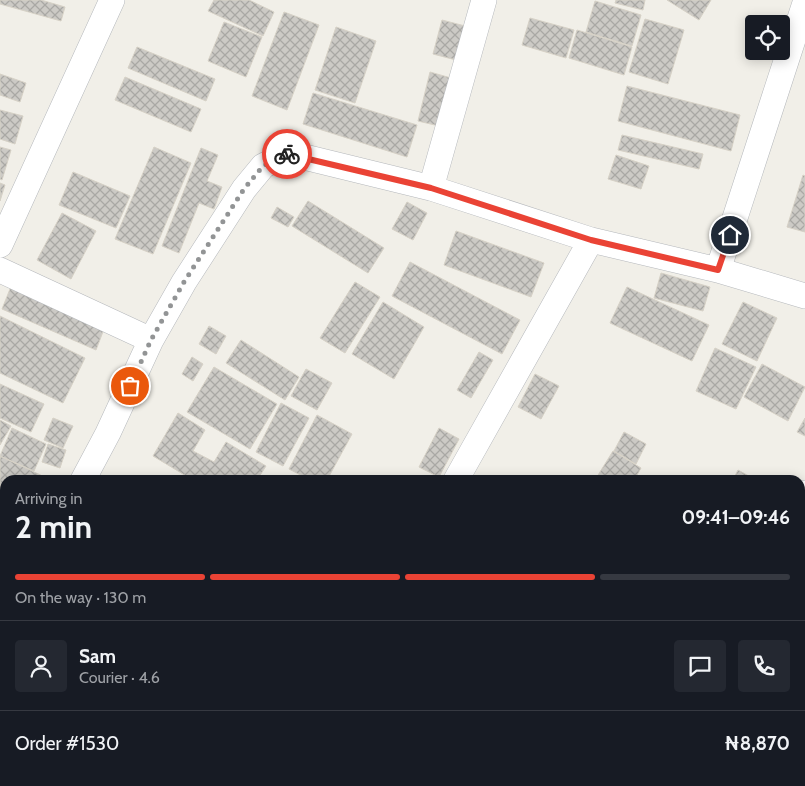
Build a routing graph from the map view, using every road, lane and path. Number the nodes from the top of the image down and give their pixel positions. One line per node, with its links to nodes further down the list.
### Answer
1 (112, 0): 6 (street)
2 (484, 0): 4 (street)
3 (805, 3): 8 (street)
4 (431, 188): 5 (street); 10 (street)
5 (591, 240): 8 (street); 12 (street)
6 (0, 245)
7 (0, 270): 10 (street)
8 (718, 270): 9 (street)
9 (805, 296)
10 (151, 340): 11 (street)
11 (86, 475)
12 (459, 475)

